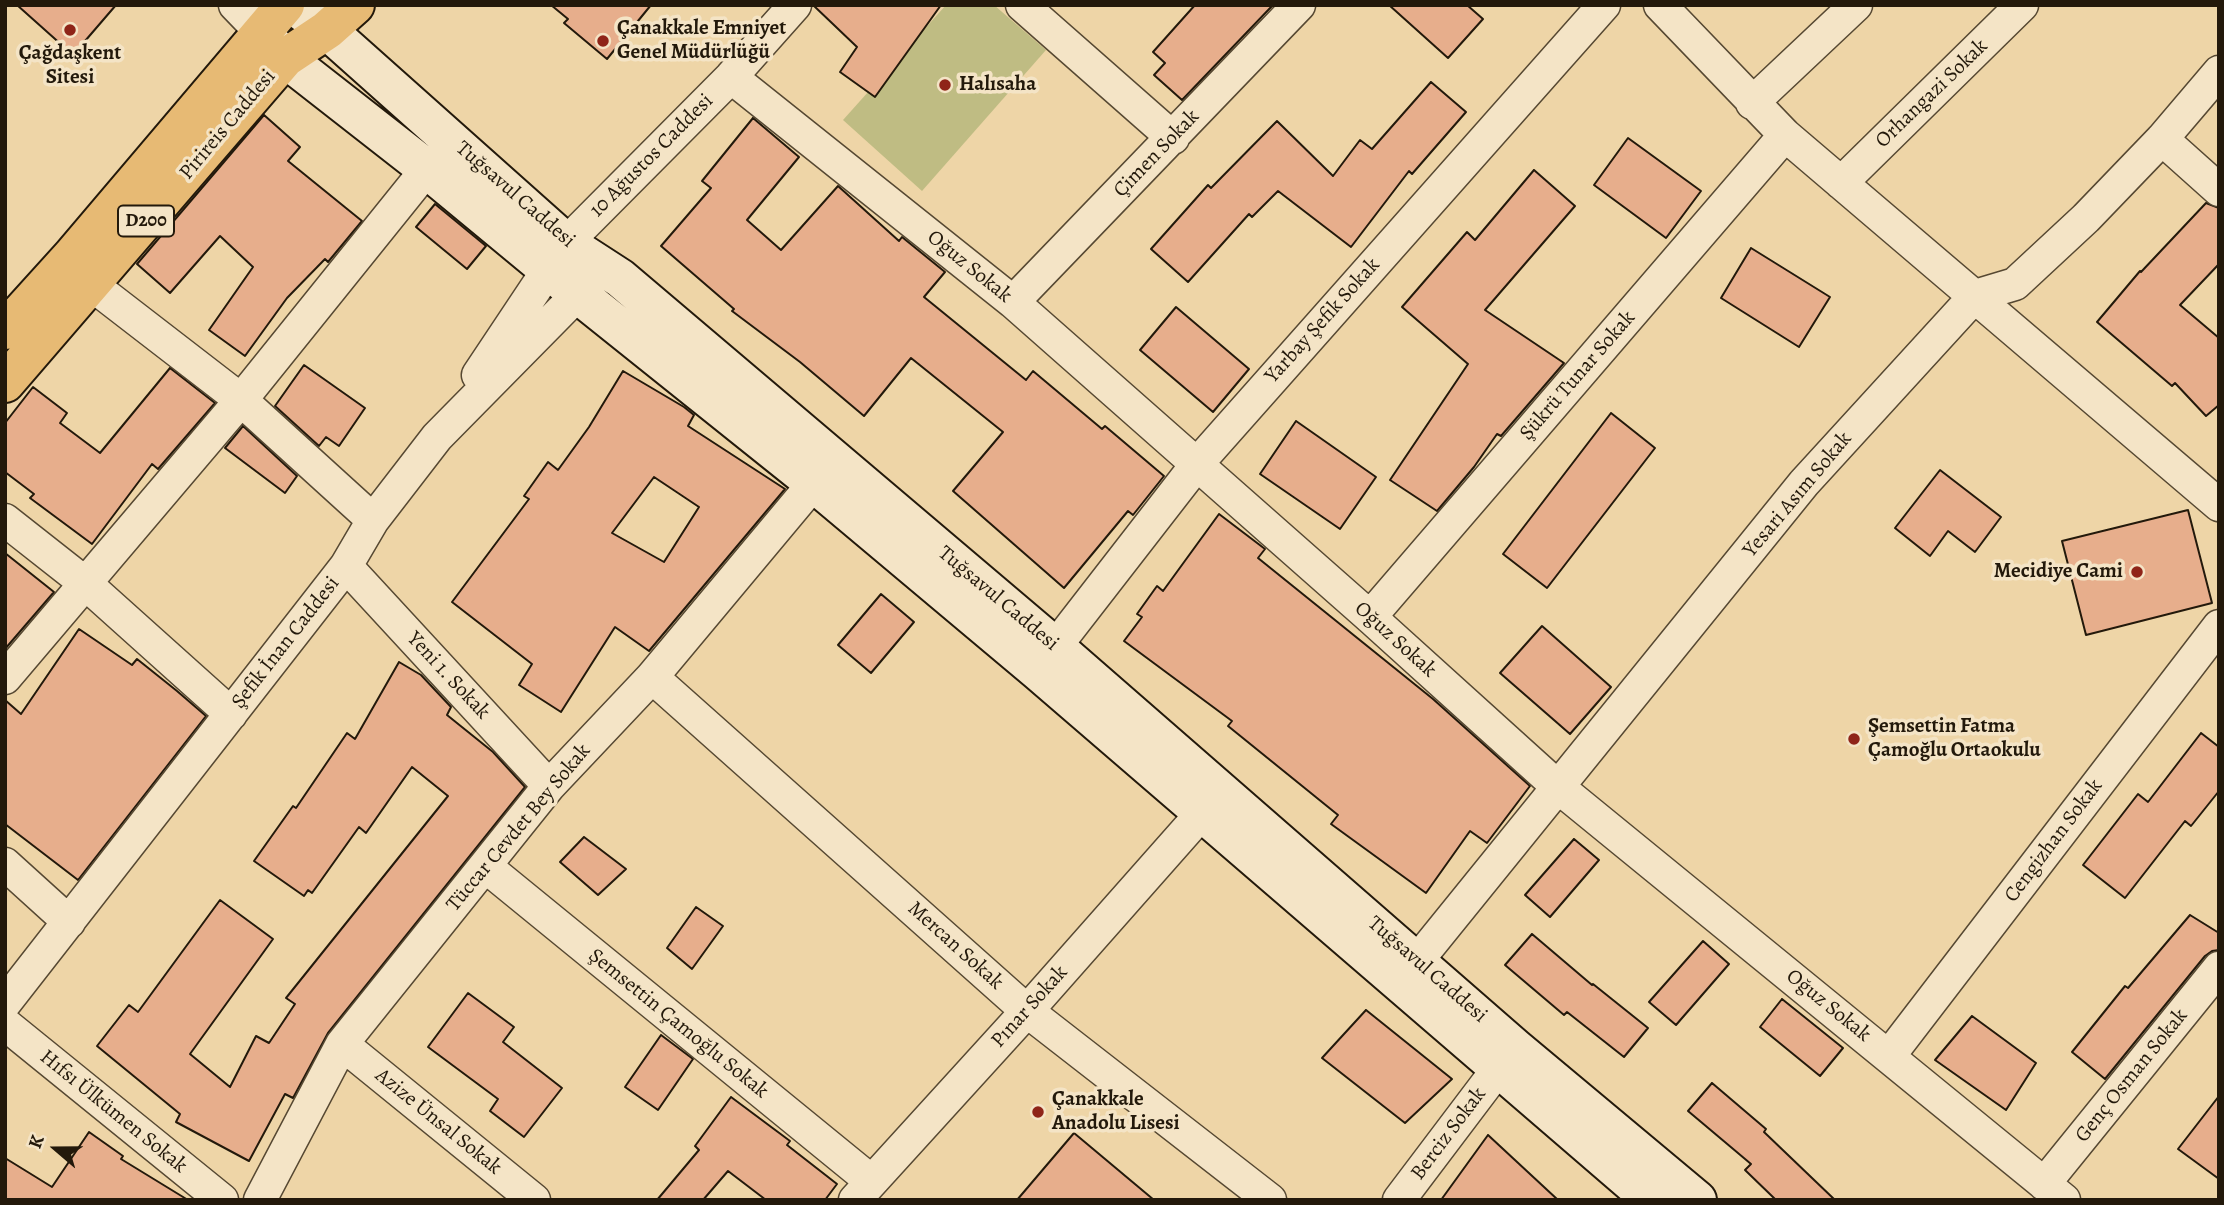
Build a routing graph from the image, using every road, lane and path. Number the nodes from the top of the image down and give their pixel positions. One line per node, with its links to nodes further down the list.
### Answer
1 (294, 5): 9 (main road, Tuğsavul Caddesi)
2 (795, 5): 12 (street, 10 Ağustos Caddesi)
3 (1022, 5): 15 (street)
4 (1299, 5): 15 (street, Çimen Sokak)
5 (1604, 5): 29 (street, Yarbay Şefik Sokak)
6 (1660, 5): 13 (street)
7 (1856, 5): 13 (street)
8 (2022, 5): 18 (street, Orhangazi Sokak)
9 (341, 18): 10 (highway, D200); 20 (main road, Tuğsavul Caddesi)
10 (266, 25): 17 (main road); 21 (highway, Pirireis Caddesi / D200); 25 (highway, Pirireis Caddesi / D200)
11 (2219, 72): 16 (street)
12 (731, 76): 20 (street, 10 Ağustos Caddesi); 24 (street, Oğuz Sokak)
13 (1752, 103): 14 (street)
14 (1785, 135): 18 (street); 36 (street, Şükrü Tunar Sokak)
15 (1173, 138): 24 (street, Çimen Sokak)
16 (2162, 139): 19 (street); 23 (street)
17 (427, 169): 20 (main road); 27 (street)
18 (1841, 183): 23 (street)
19 (2219, 190)
20 (557, 256): 22 (main road); 28 (street, 10 Ağustos Caddesi); 38 (main road, Tuğsavul Caddesi)
21 (92, 285): 26 (highway, Pirireis Caddesi / D200); 27 (street)
22 (578, 294): 28 (street, Şefik İnan Caddesi); 30 (main road)
23 (1975, 296): 31 (street); 43 (street, Yesari Asım Sokak)
24 (1013, 302): 29 (street, Oğuz Sokak)
25 (5, 330)
26 (5, 383)
27 (241, 400): 33 (street); 35 (street)
28 (437, 437): 33 (street, Şefik İnan Caddesi)
29 (1197, 464): 36 (street, Oğuz Sokak); 38 (street, Yarbay Şefik Sokak)
30 (814, 483): 39 (street, Tüccar Cevdet Bey Sokak); 44 (main road)
31 (2219, 505)
32 (5, 520): 35 (street)
33 (373, 520): 34 (street, Şefik İnan Caddesi)
34 (346, 566): 41 (street, Şefik İnan Caddesi); 42 (street, Yeni 1. Sokak)
35 (85, 583): 40 (street); 41 (street)
36 (1370, 617): 43 (street, Oğuz Sokak)
37 (2219, 625): 54 (street, Cengizhan Sokak)
38 (1055, 647): 48 (main road, Tuğsavul Caddesi)
39 (652, 677): 42 (street, Tüccar Cevdet Bey Sokak); 51 (street, Mercan Sokak)
40 (5, 678)
41 (231, 714): 47 (street, Şefik İnan Caddesi)
42 (550, 786): 46 (street, Tüccar Cevdet Bey Sokak)
43 (1558, 787): 48 (street, Yesari Asım Sokak); 54 (street, Oğuz Sokak)
44 (1202, 813): 51 (street, Pınar Sokak); 55 (main road)
45 (5, 864): 47 (street)
46 (485, 866): 53 (street, Tüccar Cevdet Bey Sokak); 56 (street, Şemsettin Çamoğlu Sokak)
47 (69, 922): 50 (street, Şefik İnan Caddesi)
48 (1417, 961): 64 (main road, Tuğsavul Caddesi)
49 (2219, 968): 57 (street, Genç Osman Sokak)
50 (5, 1003)
51 (1027, 1011): 56 (street, Pınar Sokak); 61 (street, Mercan Sokak)
52 (5, 1024): 58 (street, Hıfsı Ülkümen Sokak)
53 (342, 1044): 59 (street, Tüccar Cevdet Bey Sokak); 60 (street, Azize Ünsal Sokak)
54 (1889, 1056): 57 (street, Oğuz Sokak)
55 (1498, 1069): 62 (street, Berciz Sokak); 63 (main road)
56 (863, 1190)
57 (2054, 1192)
58 (222, 1200)
59 (260, 1200)
60 (534, 1200)
61 (1270, 1200)
62 (1399, 1200)
63 (1652, 1200)
64 (1697, 1200)

